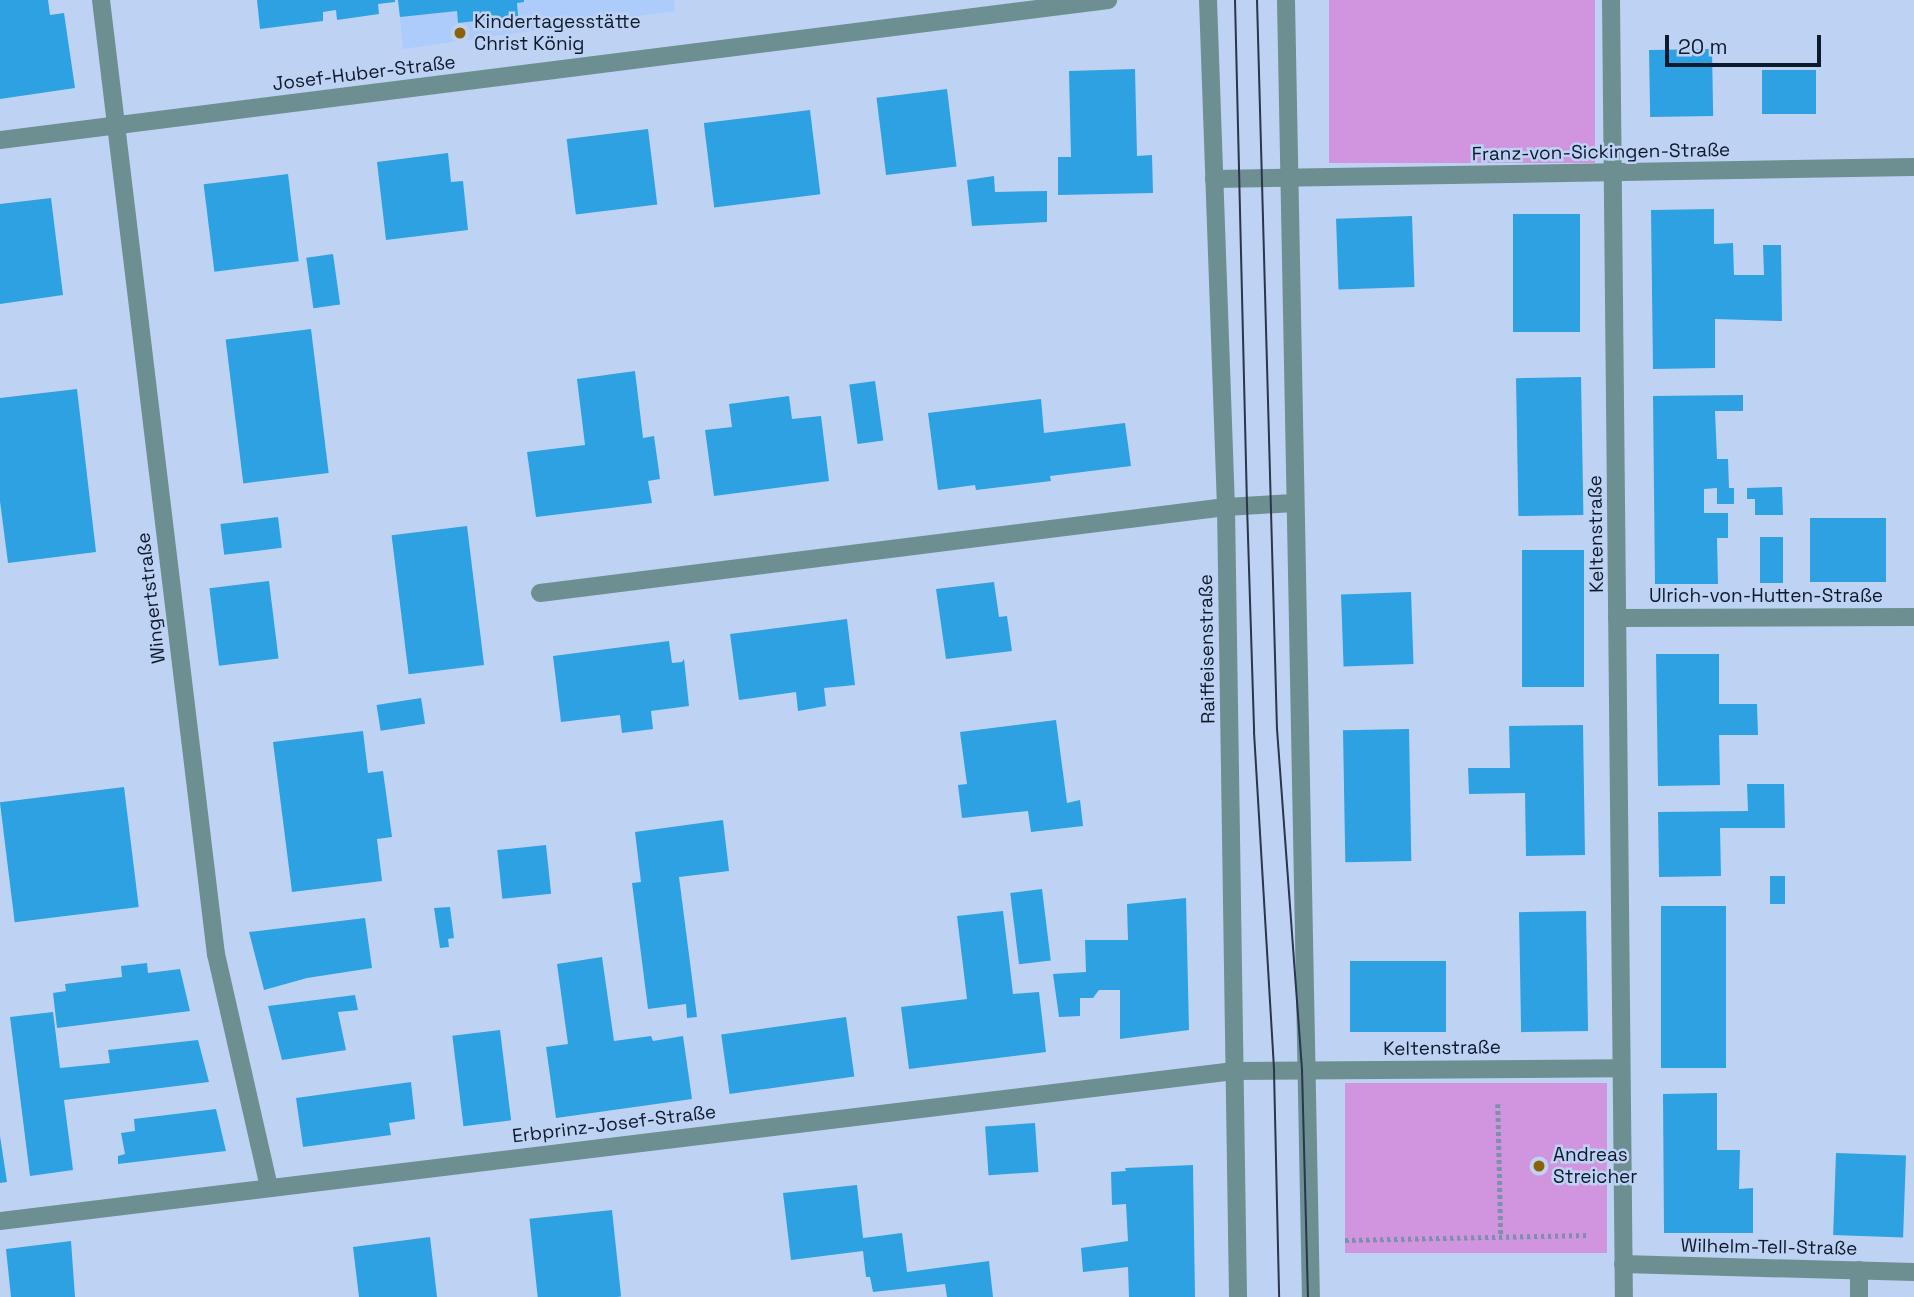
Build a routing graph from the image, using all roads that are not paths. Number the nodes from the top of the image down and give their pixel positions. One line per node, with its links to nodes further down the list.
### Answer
1 (101, 0): 6 (street, Wingertstraße)
2 (1108, 0): 6 (street, Josef-Huber-Straße)
3 (1208, 0): 10 (street, Raiffeisenstraße)
4 (1286, 0): 11 (street)
5 (1611, 0): 9 (street, Keltenstraße)
6 (116, 126): 7 (street, Josef-Huber-Straße); 20 (street, Wingertstraße)
7 (0, 140)
8 (1914, 167): 9 (street, Franz-von-Sickingen-Straße)
9 (1613, 173): 11 (street, Franz-von-Sickingen-Straße); 16 (street, Keltenstraße)
10 (1214, 178): 11 (street, Franz-von-Sickingen-Straße); 13 (street, Raiffeisenstraße)
11 (1288, 178): 12 (street)
12 (1294, 503): 13 (street); 18 (street)
13 (1226, 507): 14 (street); 19 (street, Raiffeisenstraße)
14 (540, 593)
15 (1914, 617): 16 (street, Ulrich-von-Hutten-Straße)
16 (1618, 618): 17 (street, Keltenstraße)
17 (1621, 1068): 18 (street, Keltenstraße); 22 (street, Keltenstraße)
18 (1306, 1070): 19 (street, Keltenstraße); 26 (street)
19 (1234, 1071): 20 (street, Erbprinz-Josef-Straße); 25 (street, Raiffeisenstraße)
20 (269, 1187): 21 (street, Erbprinz-Josef-Straße)
21 (0, 1221)
22 (1623, 1264): 23 (street, Wilhelm-Tell-Straße); 27 (street, Keltenstraße)
23 (1859, 1270): 24 (street, Wilhelm-Tell-Straße); 28 (street)
24 (1914, 1272)
25 (1238, 1297)
26 (1311, 1297)
27 (1624, 1297)
28 (1859, 1297)

